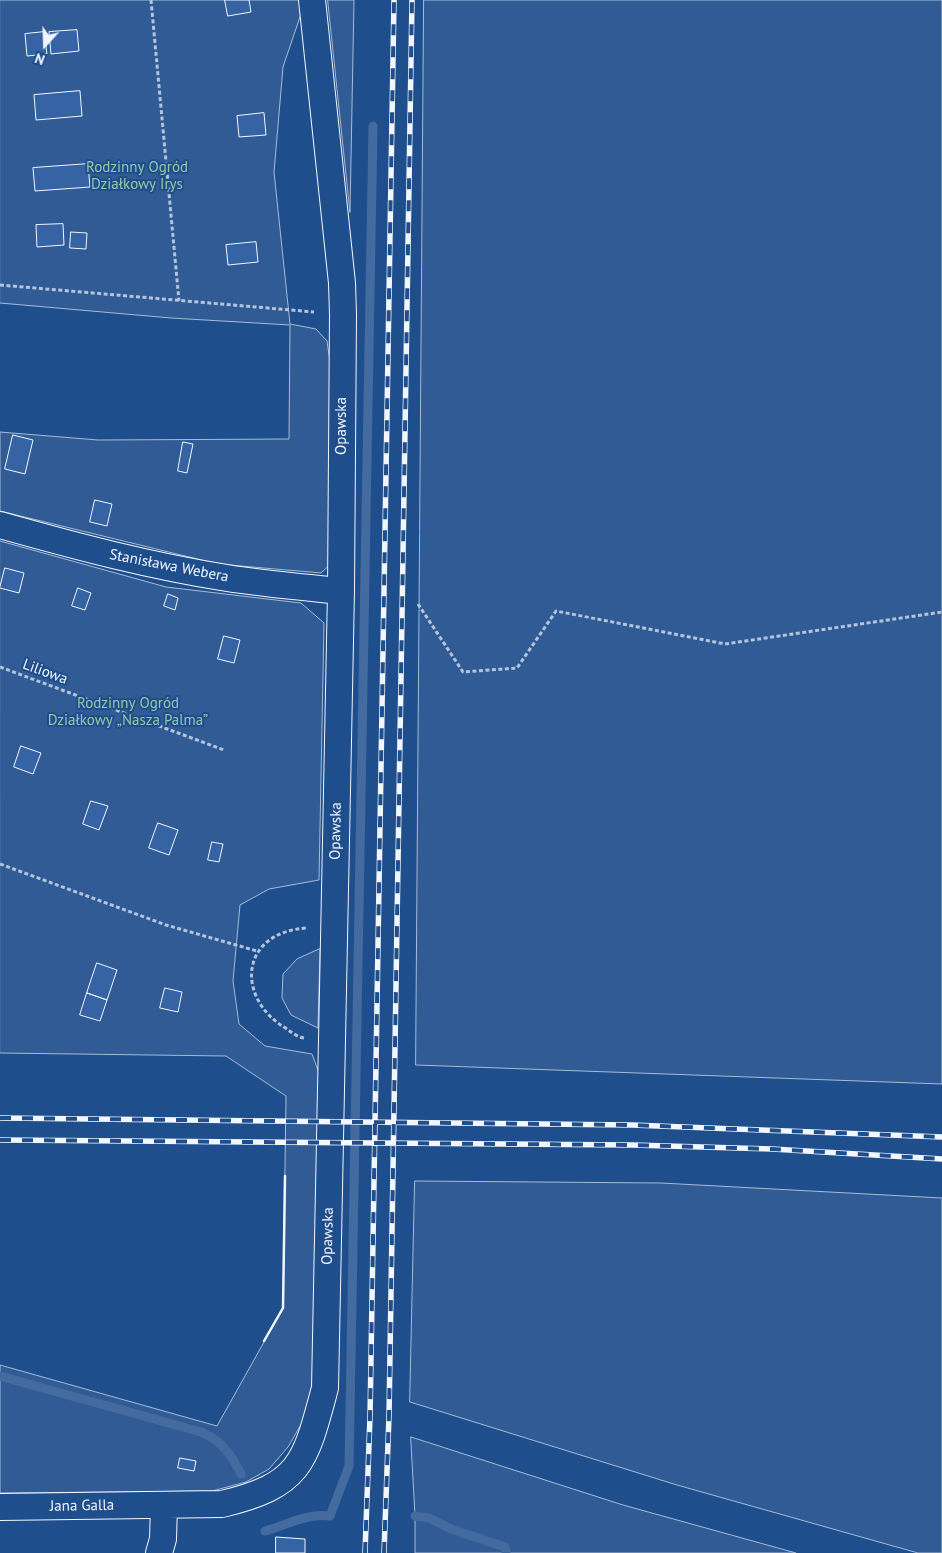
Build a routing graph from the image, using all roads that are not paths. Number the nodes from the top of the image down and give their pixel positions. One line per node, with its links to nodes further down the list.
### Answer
1 (312, 0): 3 (street, Opawska)
2 (0, 525): 3 (street, Stanisława Webera)
3 (341, 591): 4 (street, Opawska)
4 (164, 1506): 5 (street, Jana Galla); 6 (street)
5 (0, 1507)
6 (160, 1553)

